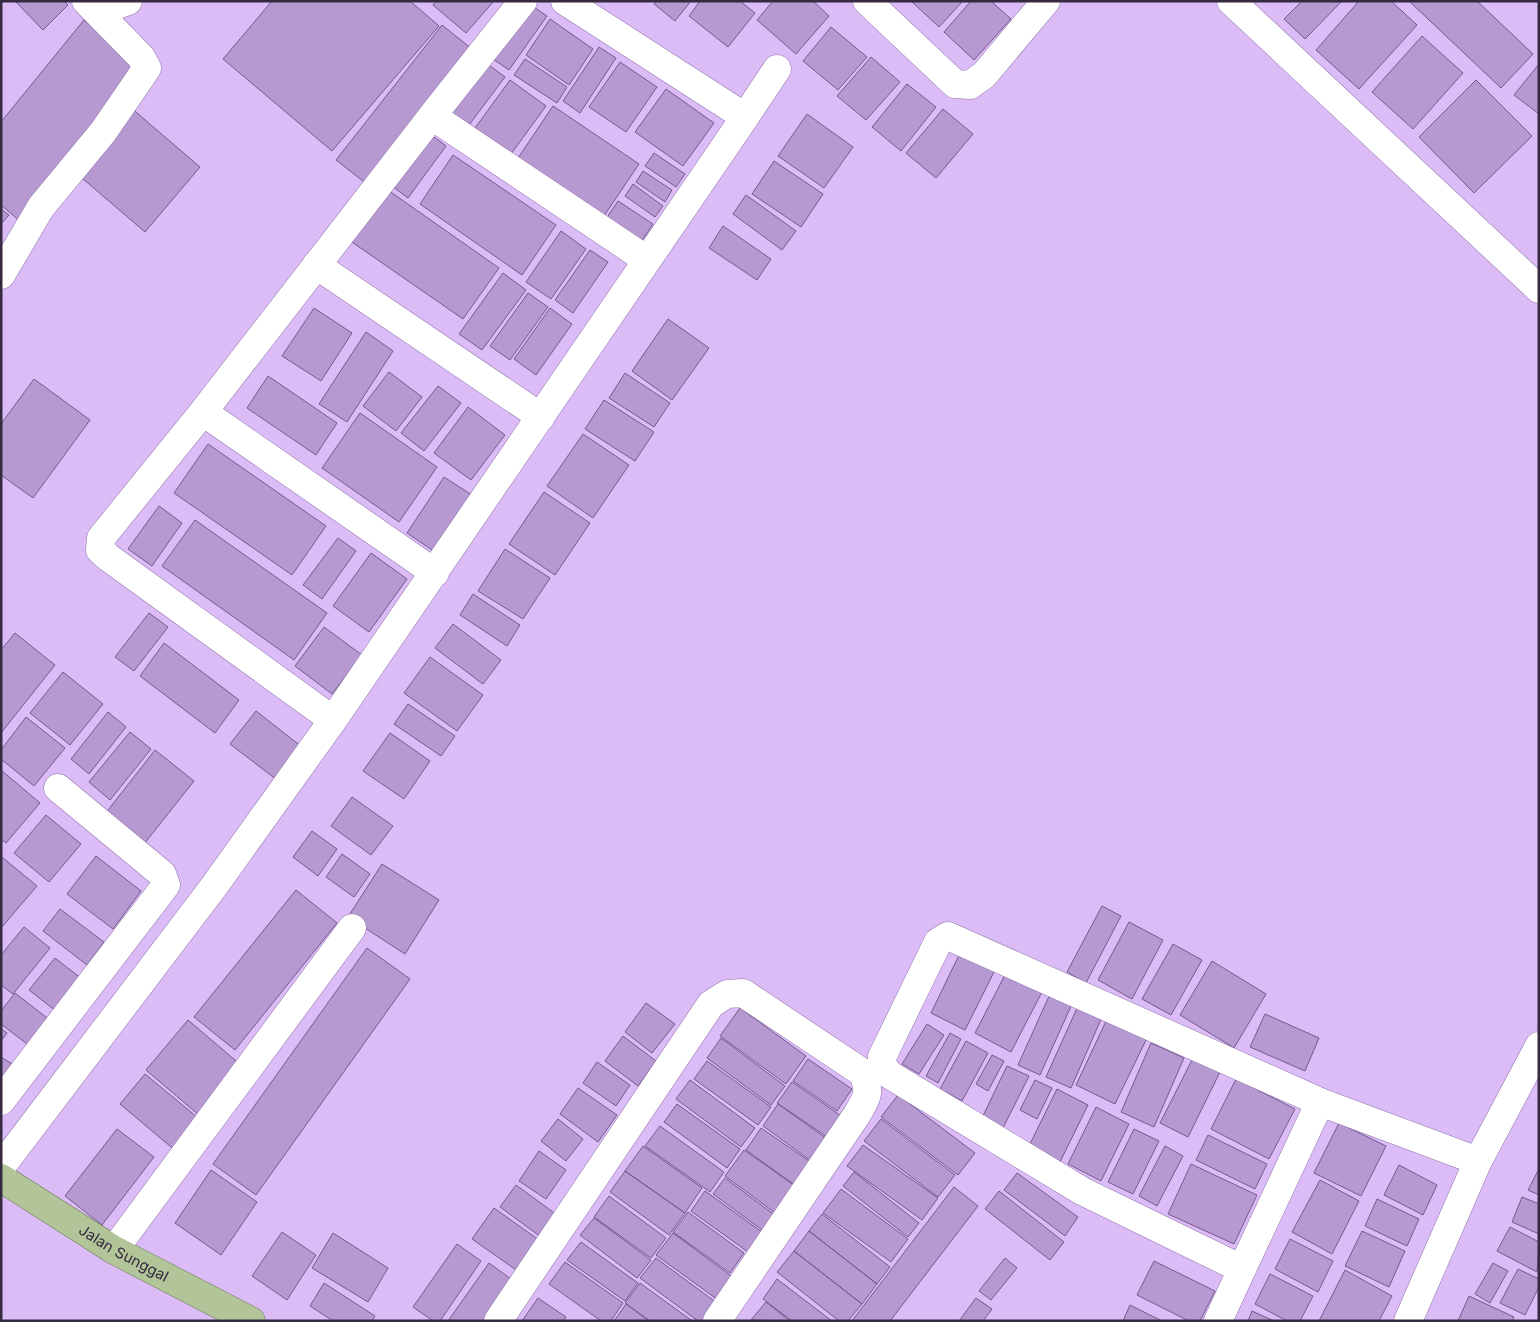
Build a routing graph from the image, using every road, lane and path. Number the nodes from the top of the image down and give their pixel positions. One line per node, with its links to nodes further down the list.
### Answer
1 (128, 1): 7 (street)
2 (523, 1): 9 (street)
3 (565, 1): 10 (street)
4 (867, 1): 5 (street)
5 (1046, 1)
6 (1231, 1): 14 (street)
7 (92, 6): 13 (street)
8 (777, 69): 10 (street)
9 (432, 116): 11 (street); 12 (street)
10 (745, 117): 11 (street)
11 (647, 260): 16 (street)
12 (316, 265): 15 (street); 16 (street)
13 (1, 276)
14 (1536, 280)
15 (203, 412): 17 (street); 18 (street)
16 (541, 417): 17 (street)
17 (435, 572): 18 (street)
18 (333, 720): 25 (street)
19 (58, 788): 22 (street)
20 (352, 928): 27 (street)
21 (1539, 1046): 24 (street)
22 (1, 1101)
23 (1320, 1102): 24 (street); 28 (street); 28 (street)
24 (1478, 1160): 33 (street)
25 (1, 1167)
26 (1, 1178): 27 (main road, Jalan Sunggal)
27 (114, 1250): 29 (main road, Jalan Sunggal)
28 (1242, 1269): 32 (street)
29 (251, 1321)
30 (498, 1321): 31 (street)
31 (717, 1321)
32 (1218, 1321)
33 (1408, 1321)

